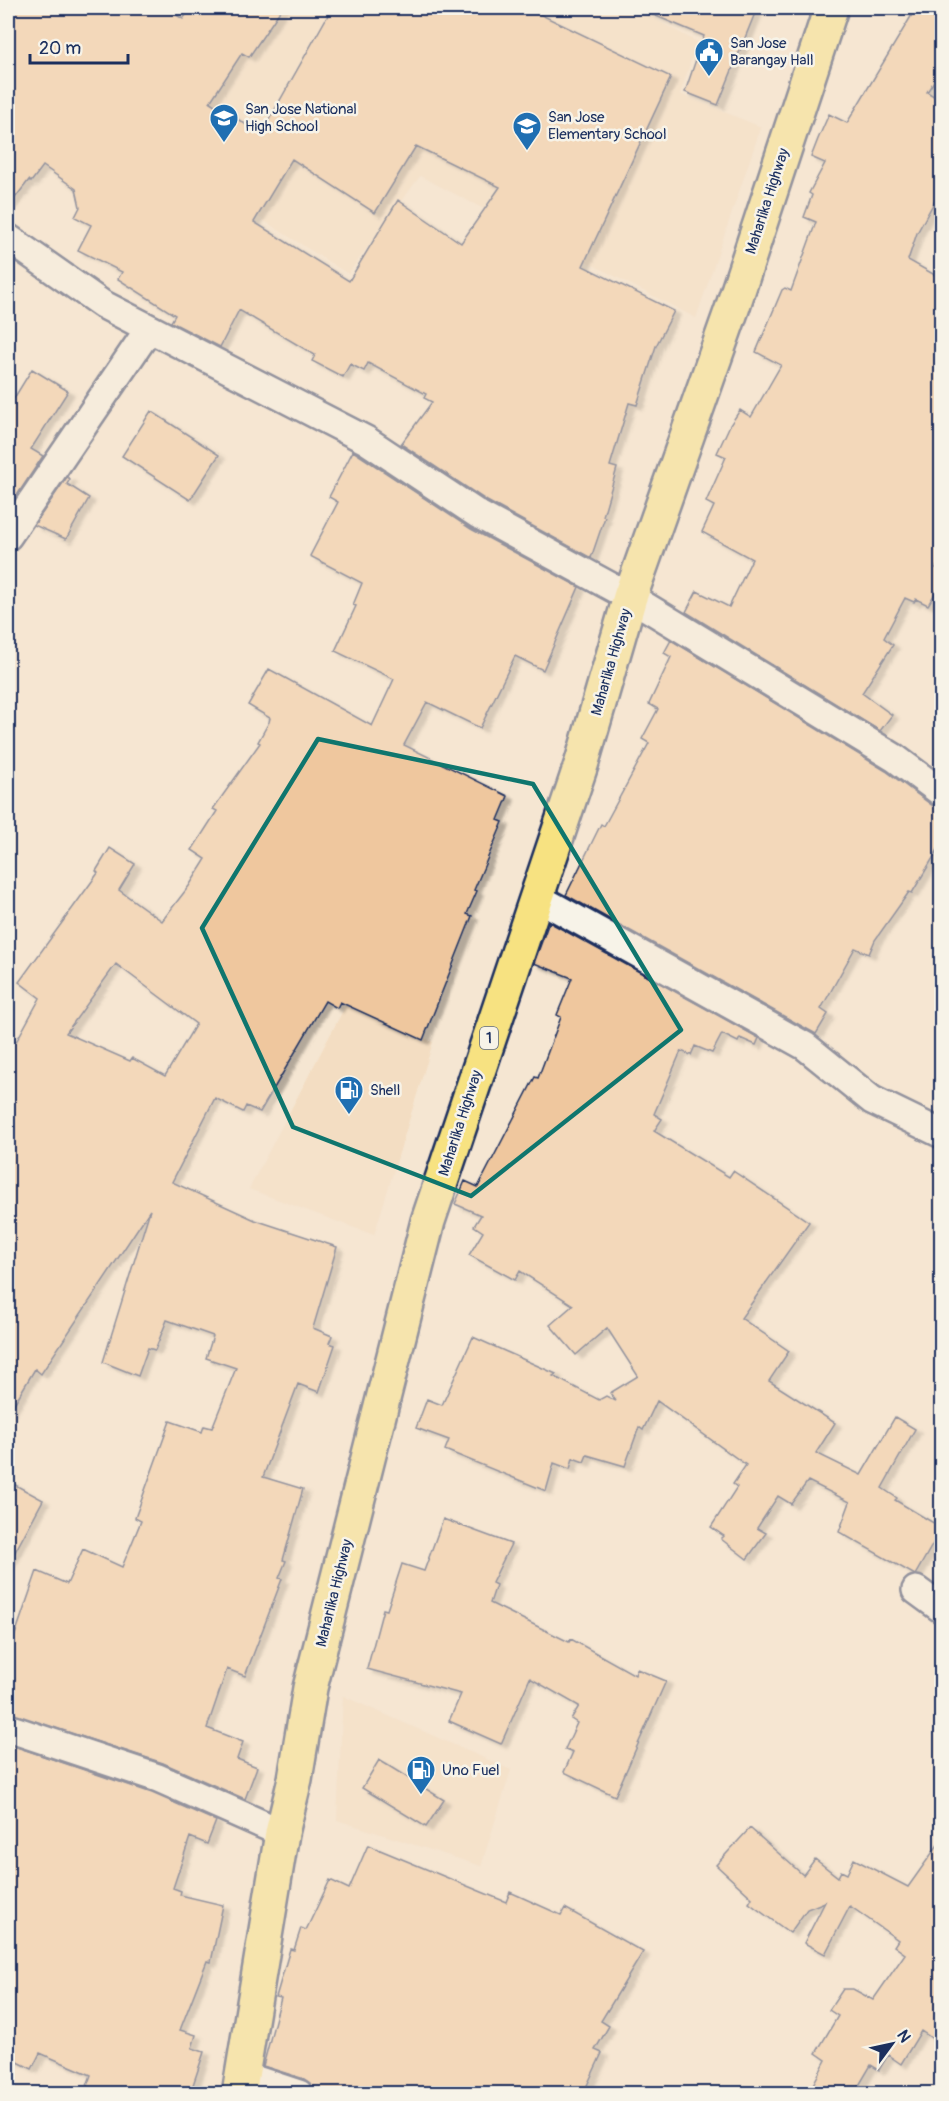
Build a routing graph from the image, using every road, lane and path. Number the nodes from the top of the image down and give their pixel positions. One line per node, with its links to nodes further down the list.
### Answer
1 (831, 8): 5 (highway, Maharlika Highway / 1)
2 (8, 238): 3 (street)
3 (149, 329): 4 (street); 5 (street)
4 (8, 536)
5 (630, 597): 6 (street); 7 (highway, Maharlika Highway / 1)
6 (942, 793)
7 (535, 896): 8 (street); 12 (highway, Maharlika Highway / 1)
8 (942, 1134)
9 (916, 1590): 10 (street)
10 (942, 1609)
11 (8, 1728): 12 (street)
12 (282, 1833): 13 (highway, Maharlika Highway / 1)
13 (240, 2084): 14 (street)
14 (299, 2094)

